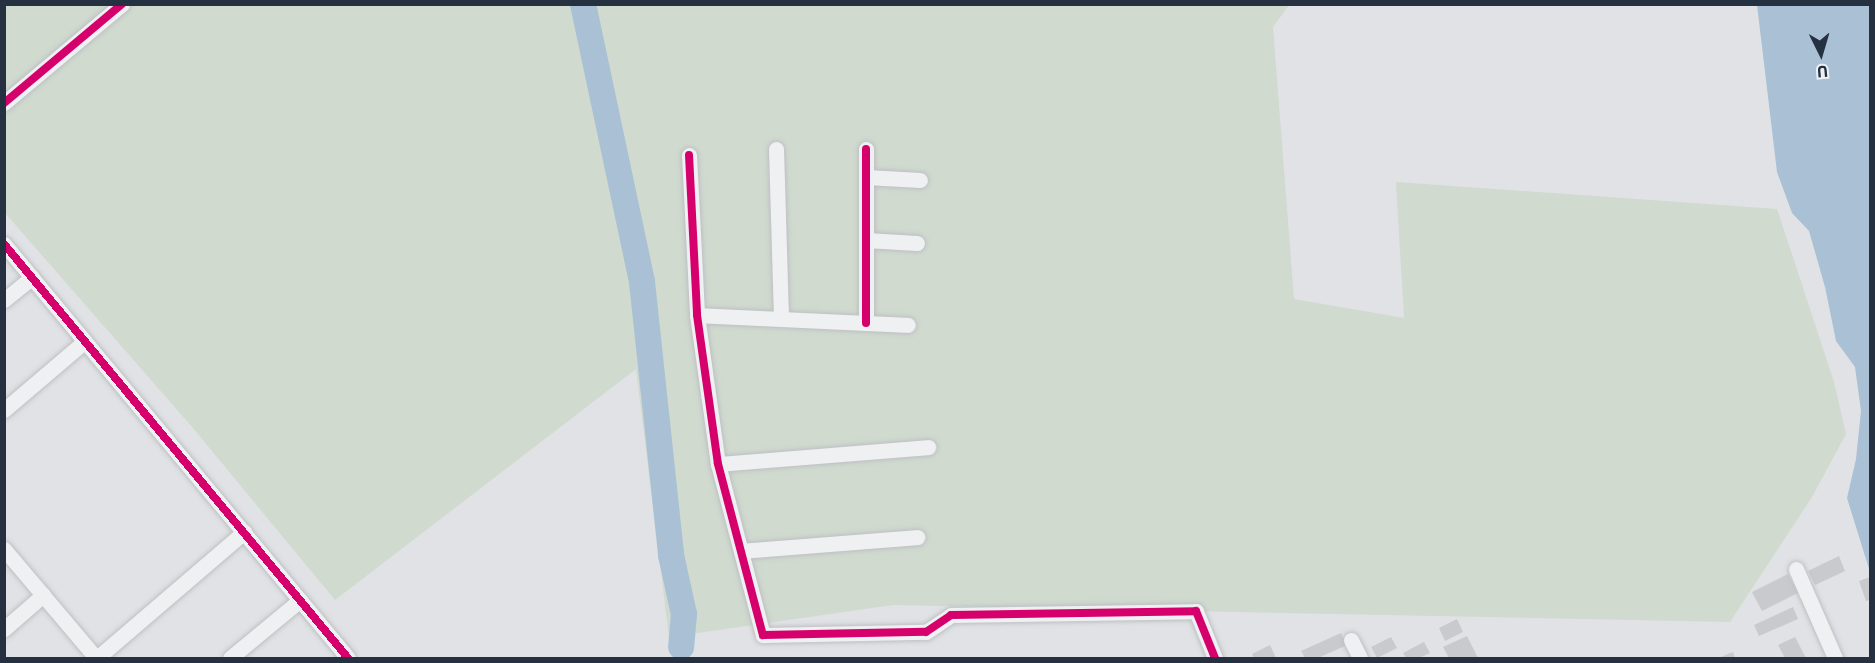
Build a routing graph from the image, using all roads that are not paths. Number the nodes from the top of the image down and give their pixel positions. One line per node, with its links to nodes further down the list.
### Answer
1 (123, 4): 2 (street)
2 (4, 103)
3 (776, 149): 14 (street)
4 (866, 149): 6 (street)
5 (689, 155): 13 (street)
6 (866, 177): 7 (street); 8 (street)
7 (921, 180)
8 (866, 240): 9 (street); 15 (street)
9 (917, 243)
10 (4, 244): 11 (street)
11 (32, 277): 12 (street); 17 (street)
12 (4, 300)
13 (697, 315): 14 (street); 20 (street)
14 (781, 319): 15 (street)
15 (866, 323): 16 (street)
16 (908, 325)
17 (85, 341): 18 (street); 21 (street)
18 (4, 410)
19 (928, 447): 20 (street)
20 (718, 464): 24 (street)
21 (244, 532): 27 (street); 30 (street)
22 (917, 537): 24 (street)
23 (4, 549): 26 (street)
24 (741, 551): 33 (street)
25 (1796, 569): 35 (street)
26 (43, 595): 28 (street); 30 (street)
27 (300, 600): 31 (street); 32 (street)
28 (4, 629)
29 (1351, 640): 34 (street)
30 (96, 658)
31 (230, 658)
32 (348, 658)
33 (1215, 658)
34 (1360, 658)
35 (1835, 658)

